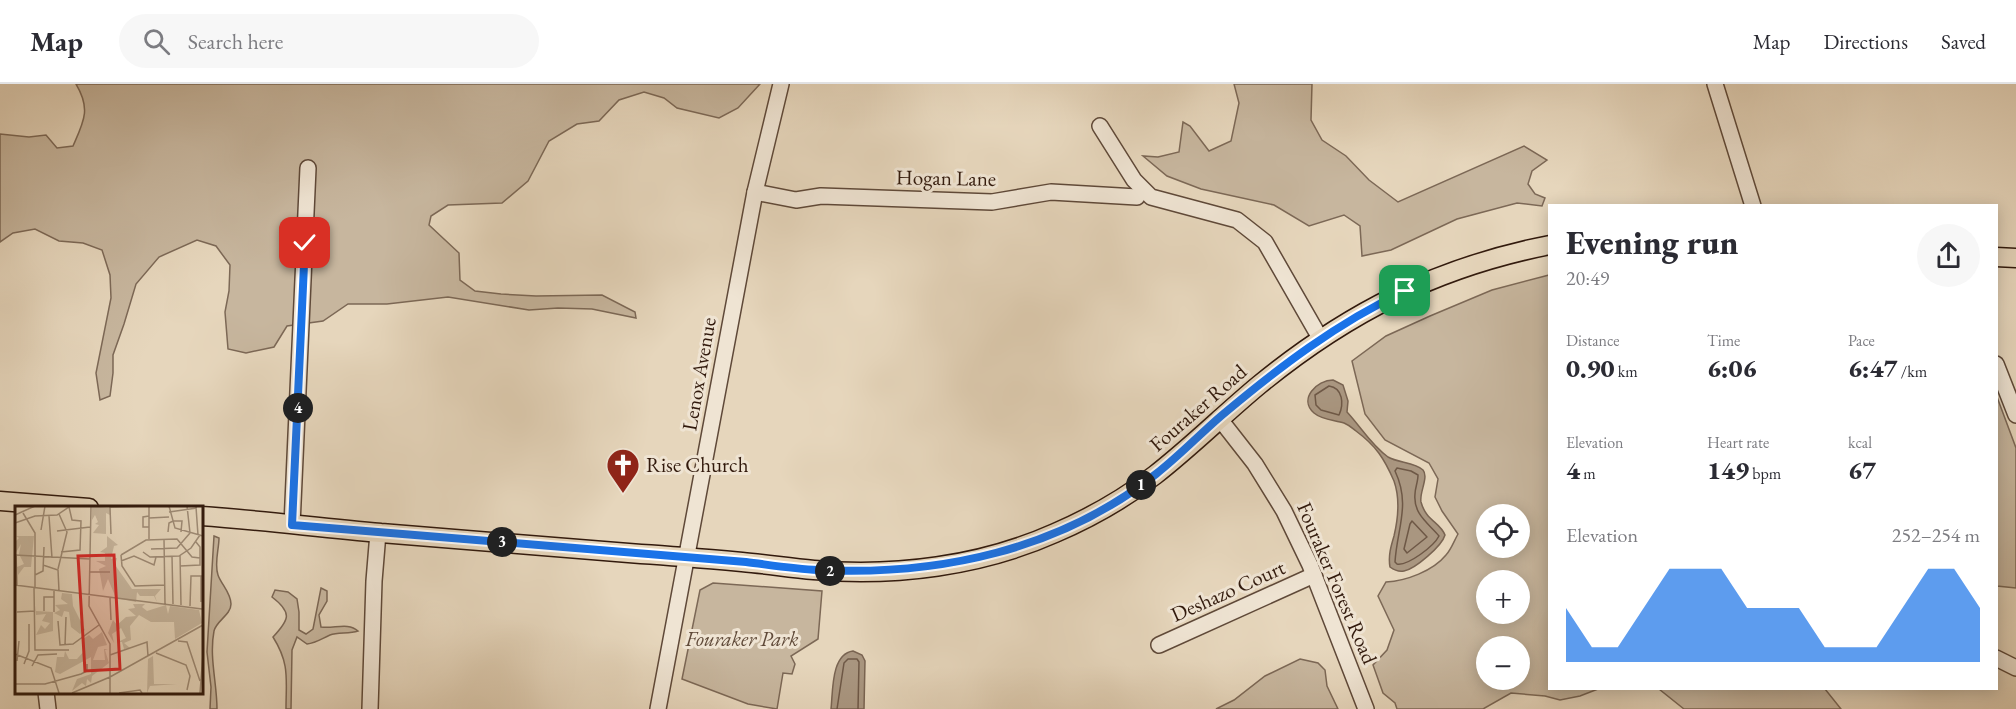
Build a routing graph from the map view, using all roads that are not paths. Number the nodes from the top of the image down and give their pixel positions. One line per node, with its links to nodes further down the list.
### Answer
1 (781, 84): 5 (street, Lenox Avenue)
2 (1716, 84): 7 (street)
3 (1100, 126): 11 (street)
4 (308, 168): 18 (street)
5 (754, 192): 6 (street, Hogan Lane); 20 (street, Lenox Avenue)
6 (1137, 197)
7 (1752, 204)
8 (1548, 245): 11 (main road, Fouraker Road)
9 (1998, 256): 10 (main road)
10 (2016, 258)
11 (1320, 338): 14 (main road, Fouraker Road)
12 (1998, 369): 13 (street)
13 (2016, 415)
14 (1219, 418): 20 (main road, Fouraker Road); 21 (street, Fouraker Forest Road)
15 (0, 501): 16 (main road)
16 (39, 506)
17 (202, 516): 18 (main road, Fouraker Road)
18 (292, 525): 19 (main road, Fouraker Road)
19 (378, 532): 20 (main road, Fouraker Road); 27 (street)
20 (685, 557): 28 (street, Lenox Avenue)
21 (1314, 575): 22 (street, Deshazo Court); 29 (street, Fouraker Forest Road)
22 (1159, 645)
23 (1998, 659): 24 (street)
24 (2016, 668)
25 (46, 694): 26 (street)
26 (48, 709)
27 (370, 709)
28 (658, 709)
29 (1366, 709)

